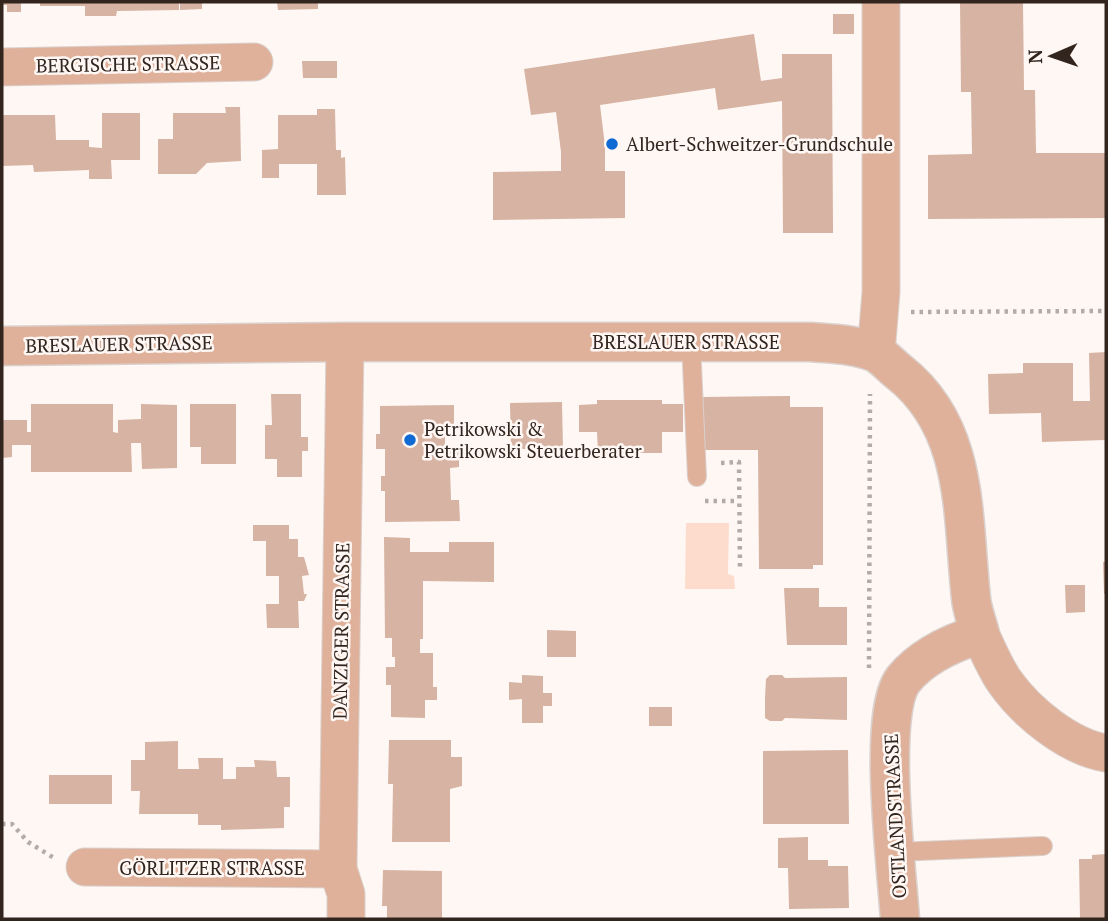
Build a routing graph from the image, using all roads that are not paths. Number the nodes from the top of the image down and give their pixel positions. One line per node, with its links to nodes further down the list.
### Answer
1 (881, 2): 7 (street)
2 (254, 62): 3 (street, BERGISCHE STRASSE)
3 (2, 67)
4 (345, 342): 5 (street, BRESLAUER STRASSE); 6 (street, BRESLAUER STRASSE); 14 (street, DANZIGER STRASSE)
5 (691, 342): 7 (street, BRESLAUER STRASSE); 8 (lane)
6 (2, 346)
7 (876, 353): 9 (street, BRESLAUER STRASSE)
8 (697, 477)
9 (980, 634): 10 (street, BRESLAUER STRASSE); 12 (street, OSTLANDSTRASSE)
10 (1106, 753)
11 (1043, 846): 12 (lane)
12 (895, 852): 16 (street, OSTLANDSTRASSE)
13 (85, 867): 14 (street, GÖRLITZER STRASSE)
14 (338, 869): 15 (street, DANZIGER STRASSE)
15 (346, 919)
16 (900, 919)

